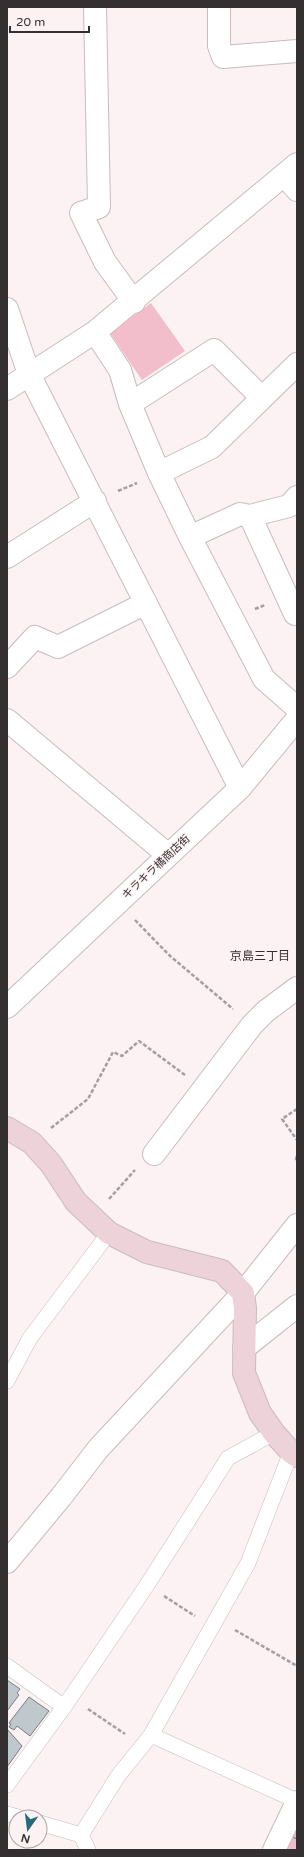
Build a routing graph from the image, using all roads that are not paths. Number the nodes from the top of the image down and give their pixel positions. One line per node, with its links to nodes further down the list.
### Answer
1 (95, 7): 5 (street)
2 (219, 7): 3 (street)
3 (297, 51)
4 (293, 177): 5 (street)
5 (134, 302): 7 (street)
6 (7, 309): 9 (street)
7 (95, 332): 9 (street); 12 (street)
8 (297, 364): 11 (street)
9 (29, 374): 10 (street); 15 (street)
10 (7, 389)
11 (262, 398): 12 (street); 13 (street)
12 (130, 404): 13 (street)
13 (159, 473): 17 (street)
14 (297, 497): 16 (street)
15 (95, 501): 18 (street); 19 (street)
16 (250, 516): 17 (street); 20 (street)
17 (190, 537): 22 (street)
18 (7, 558)
19 (146, 603): 21 (street); 25 (street)
20 (291, 604)
21 (7, 667)
22 (297, 708)
23 (297, 719): 25 (street, キラキラ橘商店街)
24 (7, 720): 26 (street)
25 (240, 788): 26 (street, キラキラ橘商店街)
26 (168, 855): 28 (street, キラキラ橘商店街)
27 (297, 988): 30 (street)
28 (7, 1008)
29 (7, 1128): 32 (street)
30 (154, 1154)
31 (297, 1225): 33 (street)
32 (109, 1233): 33 (street); 36 (lane)
33 (243, 1293): 35 (street); 39 (street)
34 (297, 1306): 35 (street)
35 (244, 1348): 37 (street)
36 (7, 1381)
37 (274, 1433): 38 (street); 41 (lane)
38 (294, 1454): 42 (lane)
39 (7, 1562)
40 (7, 1666): 41 (lane)
41 (68, 1702): 43 (lane)
42 (148, 1741): 44 (lane); 46 (lane)
43 (7, 1785)
44 (297, 1802): 48 (street)
45 (48, 1825): 46 (lane)
46 (81, 1835): 47 (lane)
47 (88, 1850)
48 (274, 1850)

